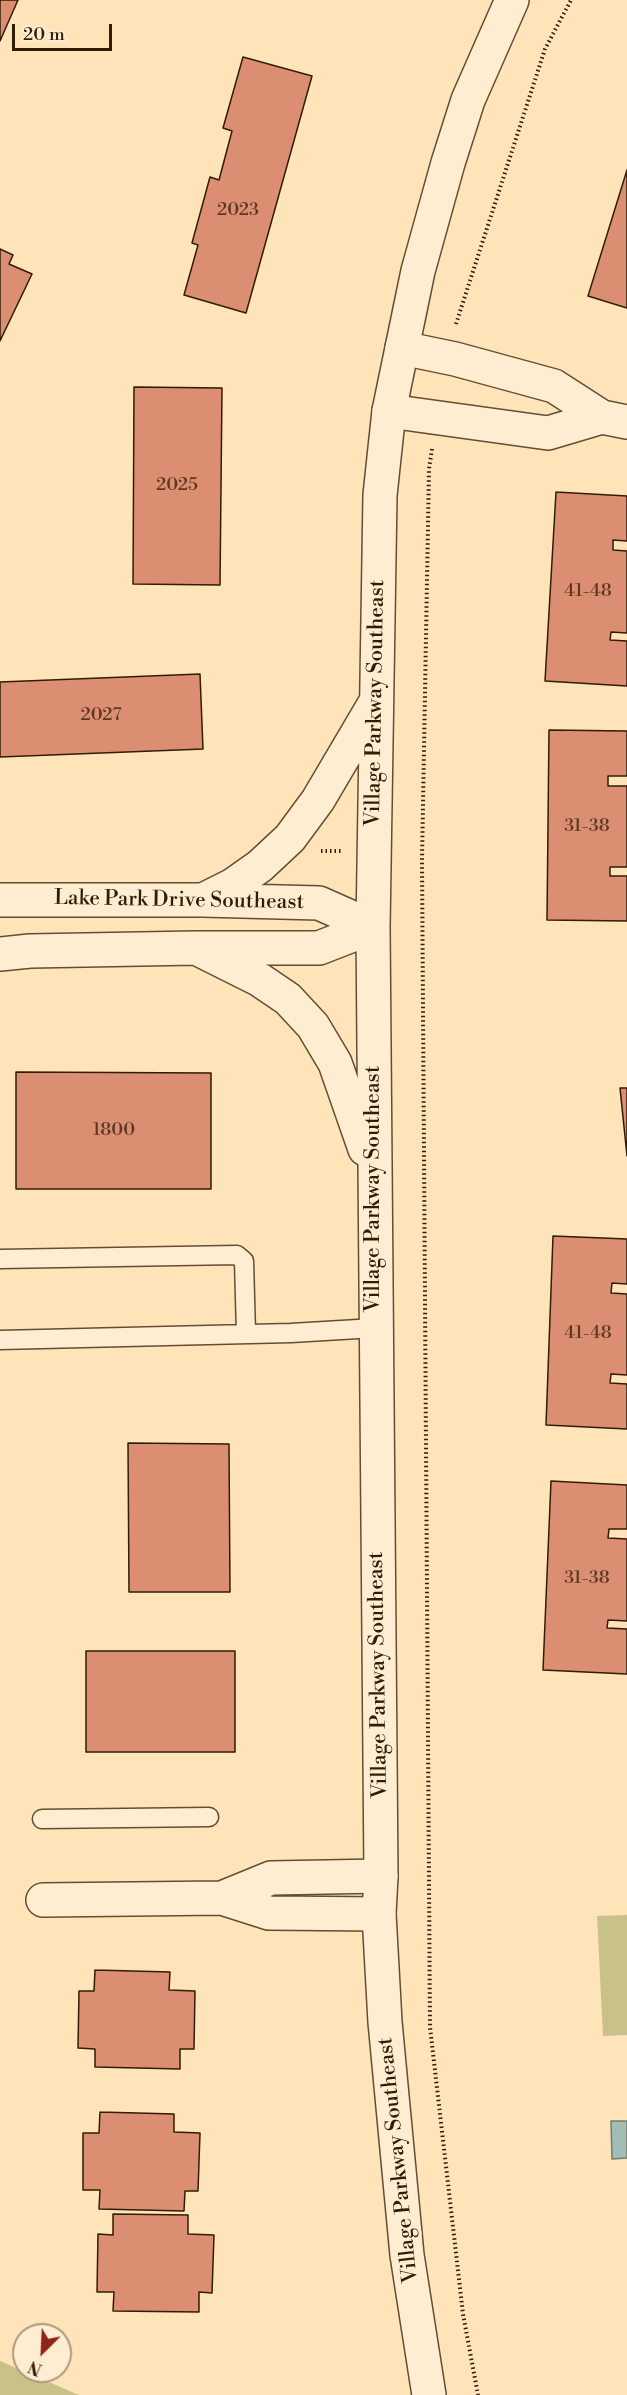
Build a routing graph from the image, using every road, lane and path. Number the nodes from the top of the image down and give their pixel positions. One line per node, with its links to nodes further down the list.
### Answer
1 (512, 0): 3 (street, Village Parkway Southeast)
2 (571, 0): 4 (path)
3 (402, 348): 4 (street); 5 (street, Village Parkway Southeast)
4 (450, 358): 7 (street)
5 (389, 411): 6 (street); 8 (street, Village Parkway Southeast)
6 (438, 417): 7 (street); 26 (path)
7 (615, 420)
8 (377, 700): 10 (street); 11 (street, Village Parkway Southeast)
9 (0, 900): 10 (street, Lake Park Drive Southeast)
10 (203, 900): 11 (street, Lake Park Drive Southeast)
11 (373, 927): 12 (street); 14 (street, Village Parkway Southeast)
12 (195, 948): 13 (street); 14 (street)
13 (0, 954)
14 (374, 1173): 16 (street, Village Parkway Southeast)
15 (0, 1259): 17 (lane)
16 (375, 1328): 17 (lane); 21 (street, Village Parkway Southeast)
17 (246, 1334): 18 (lane)
18 (0, 1340)
19 (209, 1816): 20 (lane)
20 (42, 1819)
21 (381, 1876): 22 (street); 24 (street, Village Parkway Southeast)
22 (222, 1898): 23 (street); 24 (street)
23 (43, 1900)
24 (379, 1914): 25 (street, Village Parkway Southeast)
25 (429, 2395)
26 (478, 2395)

